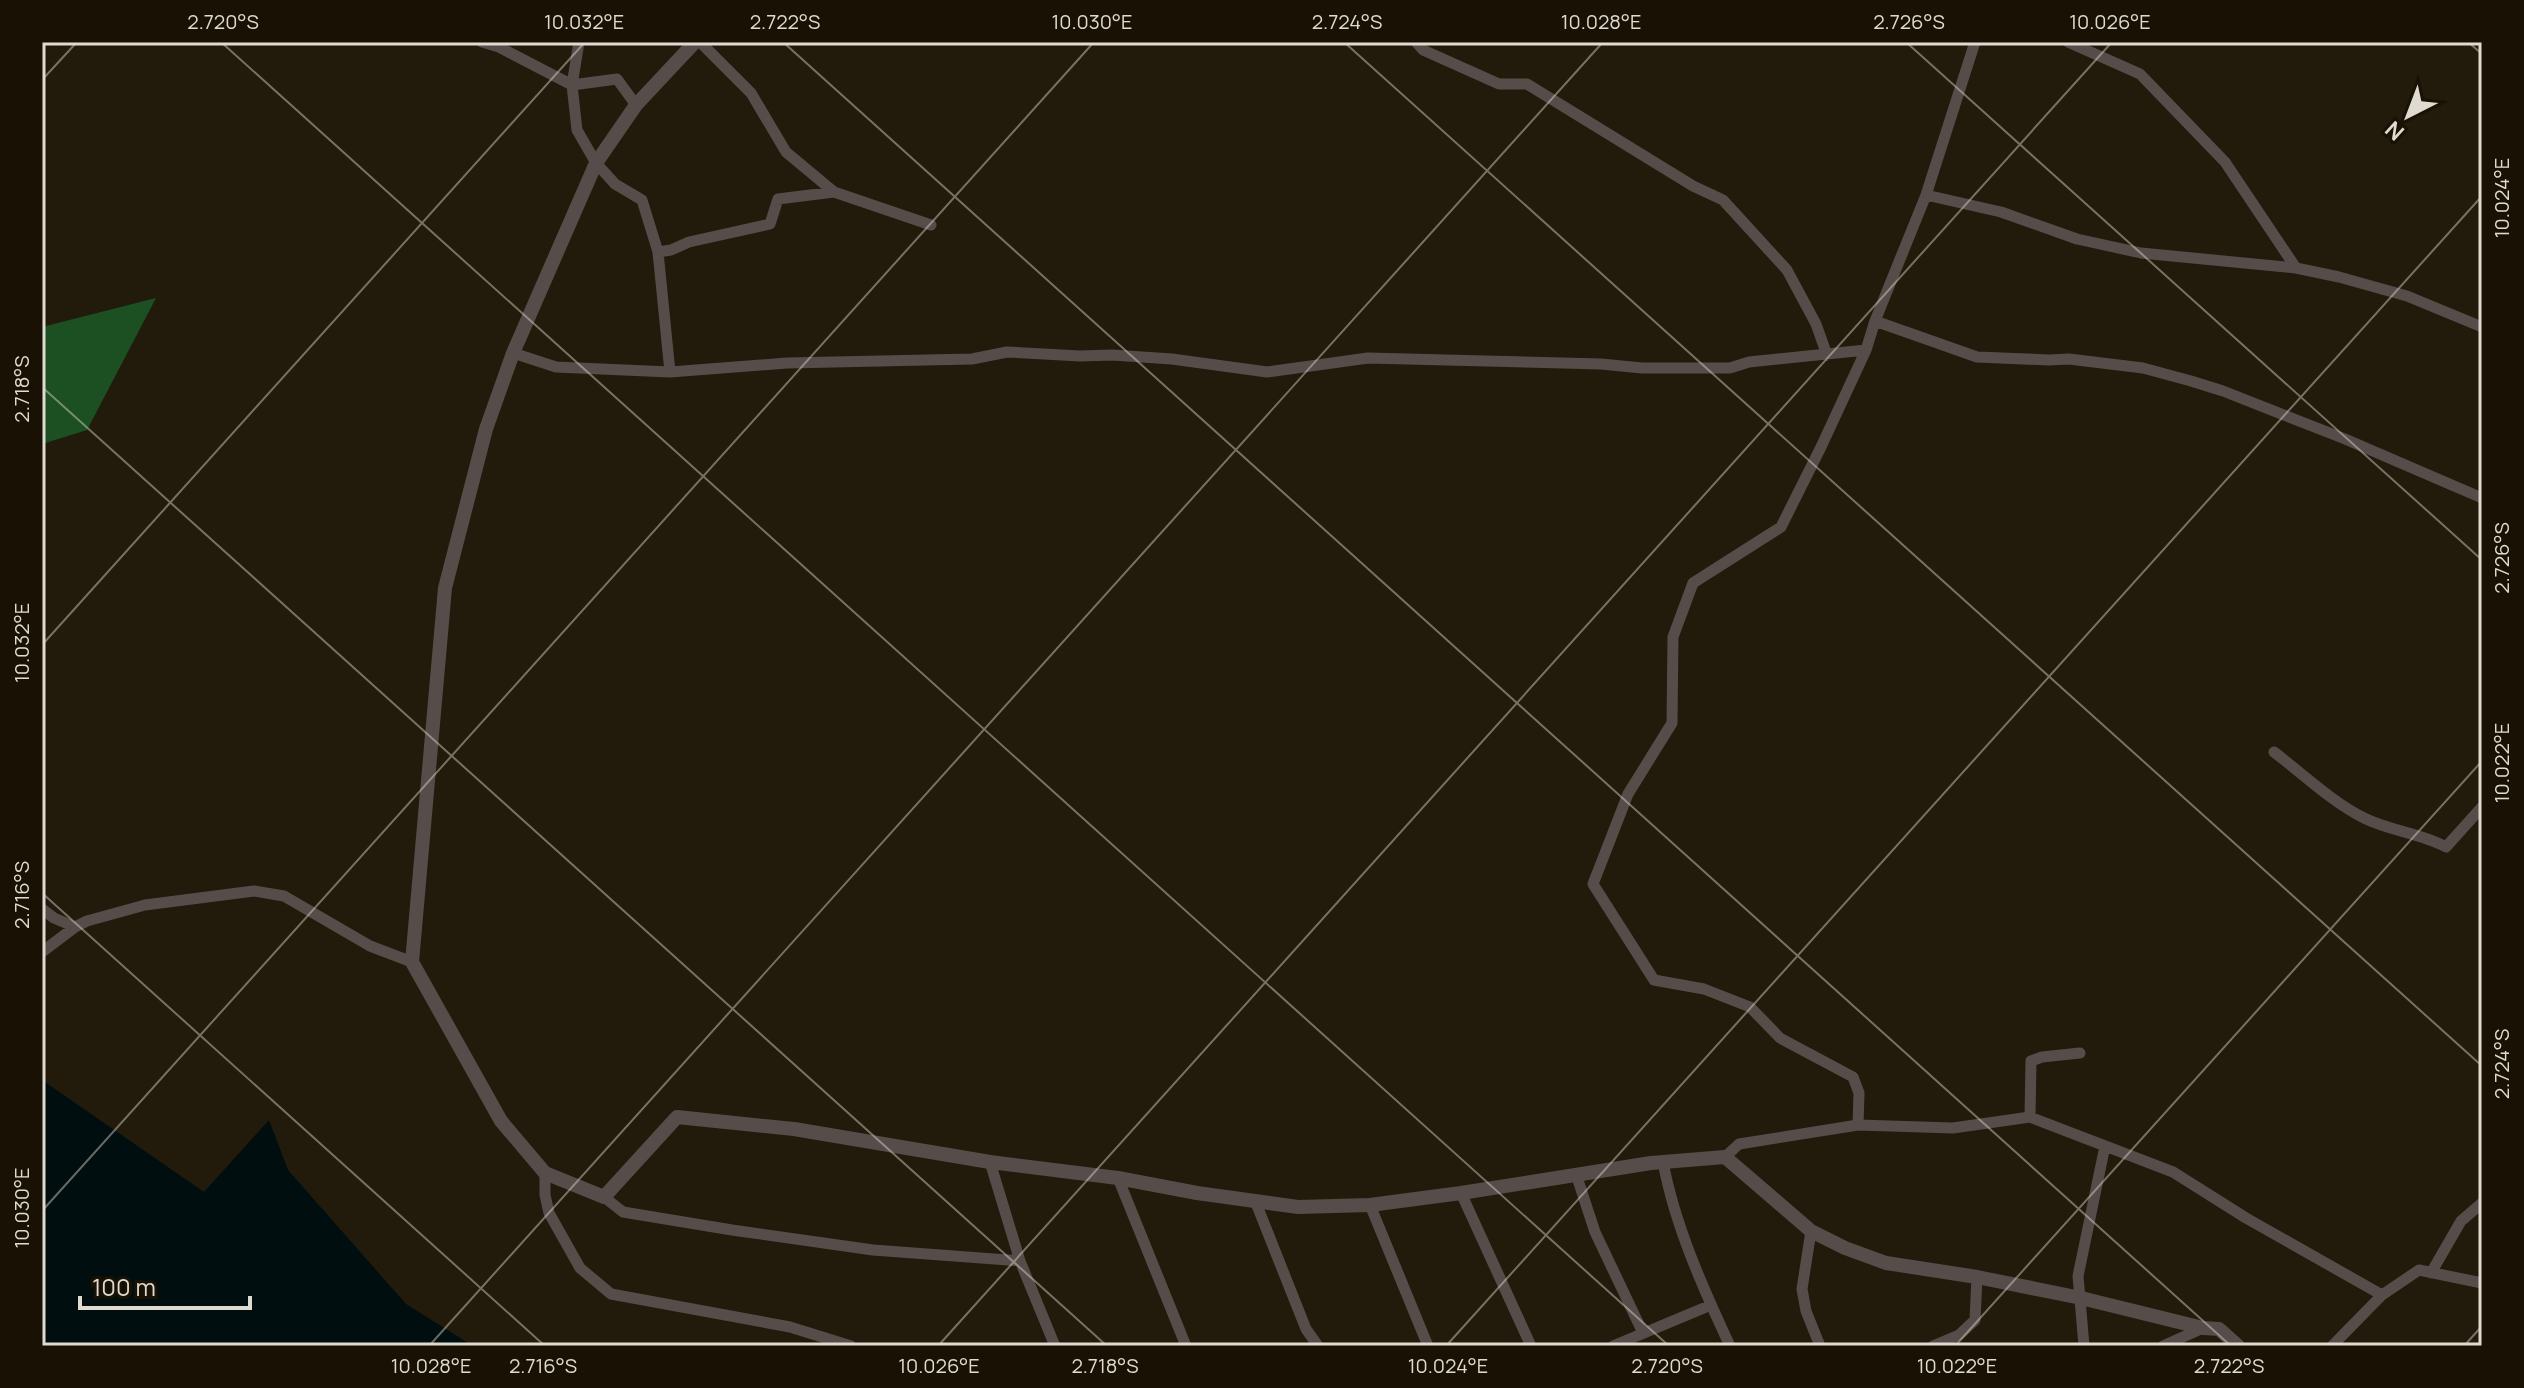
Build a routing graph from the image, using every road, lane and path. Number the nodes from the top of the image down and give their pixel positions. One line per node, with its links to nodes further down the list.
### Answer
1 (482, 42): 7 (street)
2 (579, 42): 7 (street)
3 (698, 42): 8 (street); 10 (street)
4 (1416, 42): 19 (street)
5 (1975, 42): 11 (street)
6 (2068, 42): 14 (street)
7 (572, 85): 8 (street); 9 (street)
8 (636, 105): 9 (street)
9 (596, 163): 13 (street); 18 (street)
10 (834, 192): 12 (street); 13 (street)
11 (1926, 195): 14 (street); 15 (street)
12 (931, 225)
13 (658, 252): 20 (street)
14 (2296, 268): 16 (street)
15 (1875, 321): 17 (street); 21 (street)
16 (2482, 327)
17 (1866, 350): 19 (street); 30 (street)
18 (513, 353): 20 (street); 27 (street)
19 (1827, 355): 20 (street)
20 (670, 372)
21 (2482, 498)
22 (2274, 752): 23 (street)
23 (2482, 807)
24 (42, 909): 25 (street)
25 (75, 927): 26 (street); 27 (street)
26 (42, 952)
27 (412, 962): 35 (street)
28 (2080, 1053): 29 (street)
29 (2030, 1117): 30 (street); 31 (street)
30 (1858, 1125): 32 (street)
31 (2105, 1146): 48 (street); 49 (street)
32 (1725, 1157): 34 (street); 43 (street)
33 (990, 1162): 37 (street); 39 (street); 44 (street)
34 (1663, 1162): 36 (street); 50 (street)
35 (545, 1173): 39 (street); 53 (street)
36 (1576, 1174): 38 (street); 52 (street)
37 (1118, 1178): 40 (street); 55 (street)
38 (1461, 1193): 42 (street); 58 (street)
39 (604, 1197): 44 (street)
40 (1256, 1203): 42 (street); 56 (street)
41 (2482, 1203): 45 (street)
42 (1370, 1205): 57 (street)
43 (1811, 1231): 46 (street); 61 (street)
44 (1020, 1261): 54 (street)
45 (2431, 1273): 47 (street); 48 (street)
46 (1977, 1277): 49 (street); 62 (street)
47 (2482, 1283)
48 (2382, 1295): 66 (street)
49 (2081, 1298): 51 (street); 63 (street)
50 (1711, 1305): 52 (street); 60 (street)
51 (2203, 1328): 64 (street); 65 (street)
52 (1643, 1333): 59 (street)
53 (851, 1346)
54 (1055, 1346)
55 (1186, 1346)
56 (1318, 1346)
57 (1428, 1346)
58 (1531, 1346)
59 (1613, 1346)
60 (1730, 1346)
61 (1820, 1346)
62 (1933, 1346)
63 (2084, 1346)
64 (2163, 1346)
65 (2238, 1346)
66 (2332, 1346)

